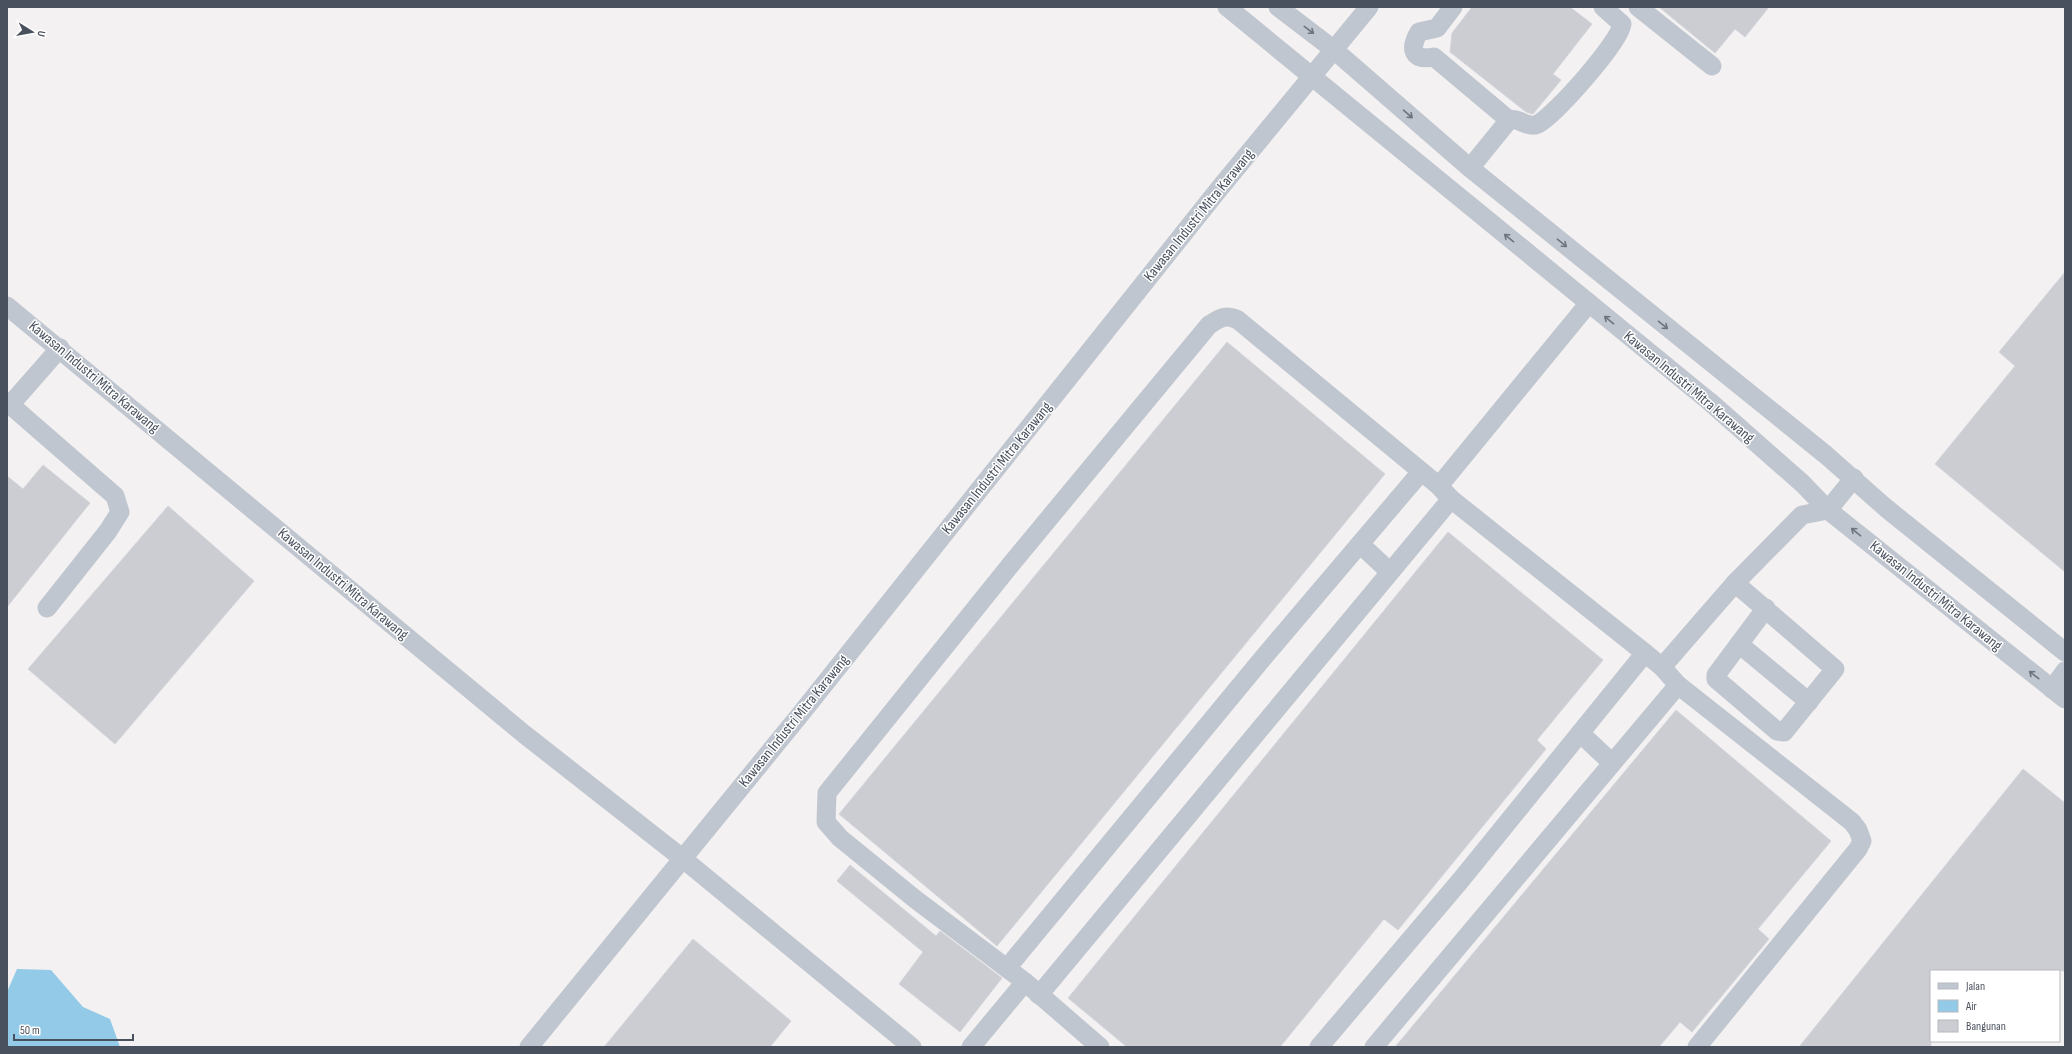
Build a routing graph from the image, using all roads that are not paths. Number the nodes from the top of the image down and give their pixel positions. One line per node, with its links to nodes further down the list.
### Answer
1 (1227, 7): 9 (street, Kawasan Industri Mitra Karawang)
2 (1278, 7): 7 (street, Kawasan Industri Mitra Karawang, one-way to 7)
3 (1369, 7): 7 (street)
4 (1453, 7): 10 (street)
5 (1602, 7): 10 (street)
6 (1638, 7): 8 (street)
7 (1333, 49): 9 (street); 11 (street, Kawasan Industri Mitra Karawang, one-way to 11)
8 (1712, 66)
9 (1311, 77): 12 (street, Kawasan Industri Mitra Karawang, one-way to 9); 35 (street, Kawasan Industri Mitra Karawang)
10 (1509, 120): 11 (street)
11 (1470, 168): 17 (street, Kawasan Industri Mitra Karawang, one-way to 17)
12 (1589, 303): 18 (street); 19 (street, Kawasan Industri Mitra Karawang, one-way to 12)
13 (7, 306): 14 (street, Kawasan Industri Mitra Karawang)
14 (60, 348): 15 (street); 35 (street, Kawasan Industri Mitra Karawang)
15 (9, 404): 23 (street)
16 (1421, 472): 18 (street); 20 (street); 36 (street)
17 (1854, 478): 19 (street); 26 (street, Kawasan Industri Mitra Karawang)
18 (1445, 493): 21 (street); 27 (street)
19 (1828, 510): 22 (street); 31 (street, Kawasan Industri Mitra Karawang, one-way to 19)
20 (1360, 544): 21 (street); 36 (street)
21 (1390, 572): 38 (street)
22 (1735, 583): 24 (street); 28 (street)
23 (47, 608)
24 (1766, 608): 25 (street); 32 (street)
25 (1739, 644): 32 (street); 32 (street)
26 (2065, 652)
27 (1645, 653): 28 (street); 33 (street)
28 (1662, 667): 30 (street)
29 (2065, 671): 31 (street)
30 (1678, 685): 34 (street); 45 (street)
31 (2058, 694)
32 (1809, 702)
33 (1580, 733): 34 (street); 43 (street)
34 (1612, 763): 44 (street)
35 (682, 858): 39 (street, Kawasan Industri Mitra Karawang); 40 (street, Kawasan Industri Mitra Karawang)
36 (1007, 968): 37 (street)
37 (1025, 982): 38 (street); 41 (street)
38 (1039, 995): 42 (street)
39 (529, 1047)
40 (912, 1047)
41 (971, 1047)
42 (1100, 1047)
43 (1319, 1047)
44 (1374, 1047)
45 (1697, 1047)

